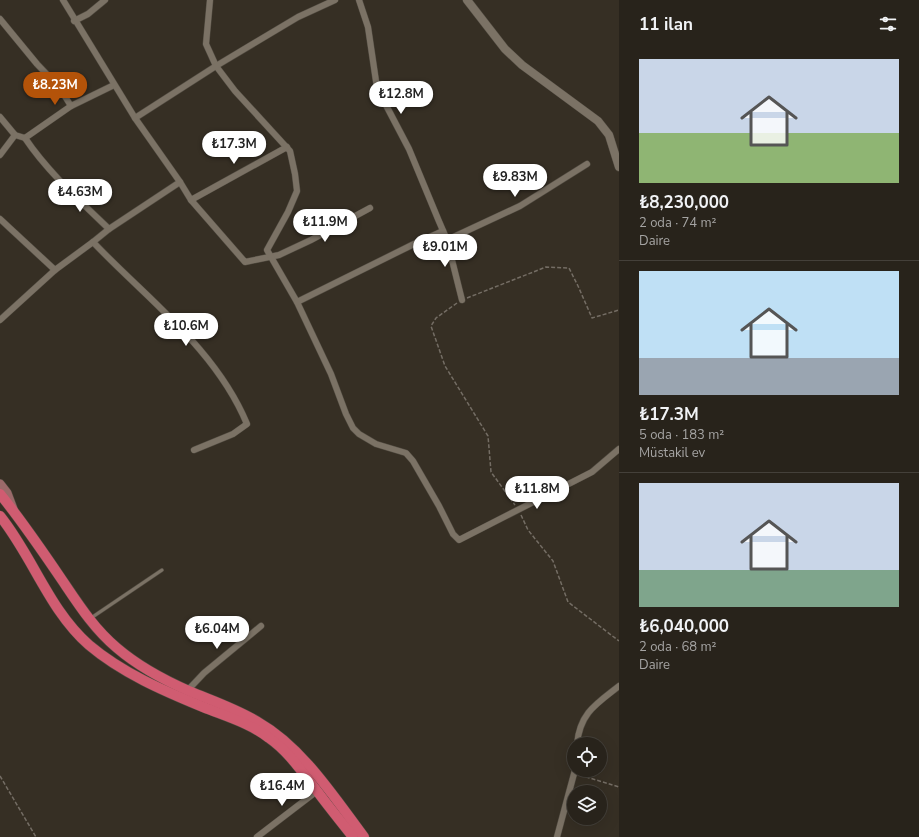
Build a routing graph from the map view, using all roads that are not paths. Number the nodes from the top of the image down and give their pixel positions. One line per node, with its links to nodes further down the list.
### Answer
1 (63, 0): 8 (street)
2 (105, 0): 8 (street)
3 (210, 0): 9 (street)
4 (335, 0): 9 (street)
5 (359, 0): 25 (street)
6 (467, 0): 19 (street)
7 (0, 19): 11 (street)
8 (74, 21): 10 (street)
9 (216, 66): 13 (street); 16 (street)
10 (114, 85): 11 (street); 13 (street)
11 (71, 106): 15 (street)
12 (0, 118): 14 (street)
13 (134, 118): 20 (street)
14 (15, 135): 15 (street); 17 (street)
15 (25, 138): 24 (street)
16 (287, 146): 21 (street); 28 (street)
17 (0, 156)
18 (586, 164): 26 (street)
19 (619, 167)
20 (180, 182): 21 (street); 24 (street)
21 (191, 200): 28 (street)
22 (370, 208): 28 (street)
23 (0, 219): 29 (street)
24 (108, 229): 27 (street)
25 (443, 231): 26 (street); 31 (street)
26 (447, 240): 30 (street)
27 (93, 242): 29 (street); 34 (street)
28 (271, 257): 31 (street)
29 (55, 270): 32 (street)
30 (462, 300)
31 (297, 302): 33 (street)
32 (0, 320)
33 (619, 449)
34 (194, 450)
35 (0, 484): 37 (main road)
36 (0, 494): 37 (highway)
37 (13, 511): 40 (highway)
38 (0, 516): 46 (highway)
39 (162, 570): 40 (lane)
40 (89, 619): 43 (highway)
41 (261, 626): 43 (street)
42 (619, 686): 44 (street)
43 (188, 690): 49 (highway)
44 (578, 737)
45 (574, 777): 50 (street)
46 (317, 790): 47 (street); 48 (highway)
47 (260, 836)
48 (353, 837)
49 (364, 837)
50 (557, 837)

